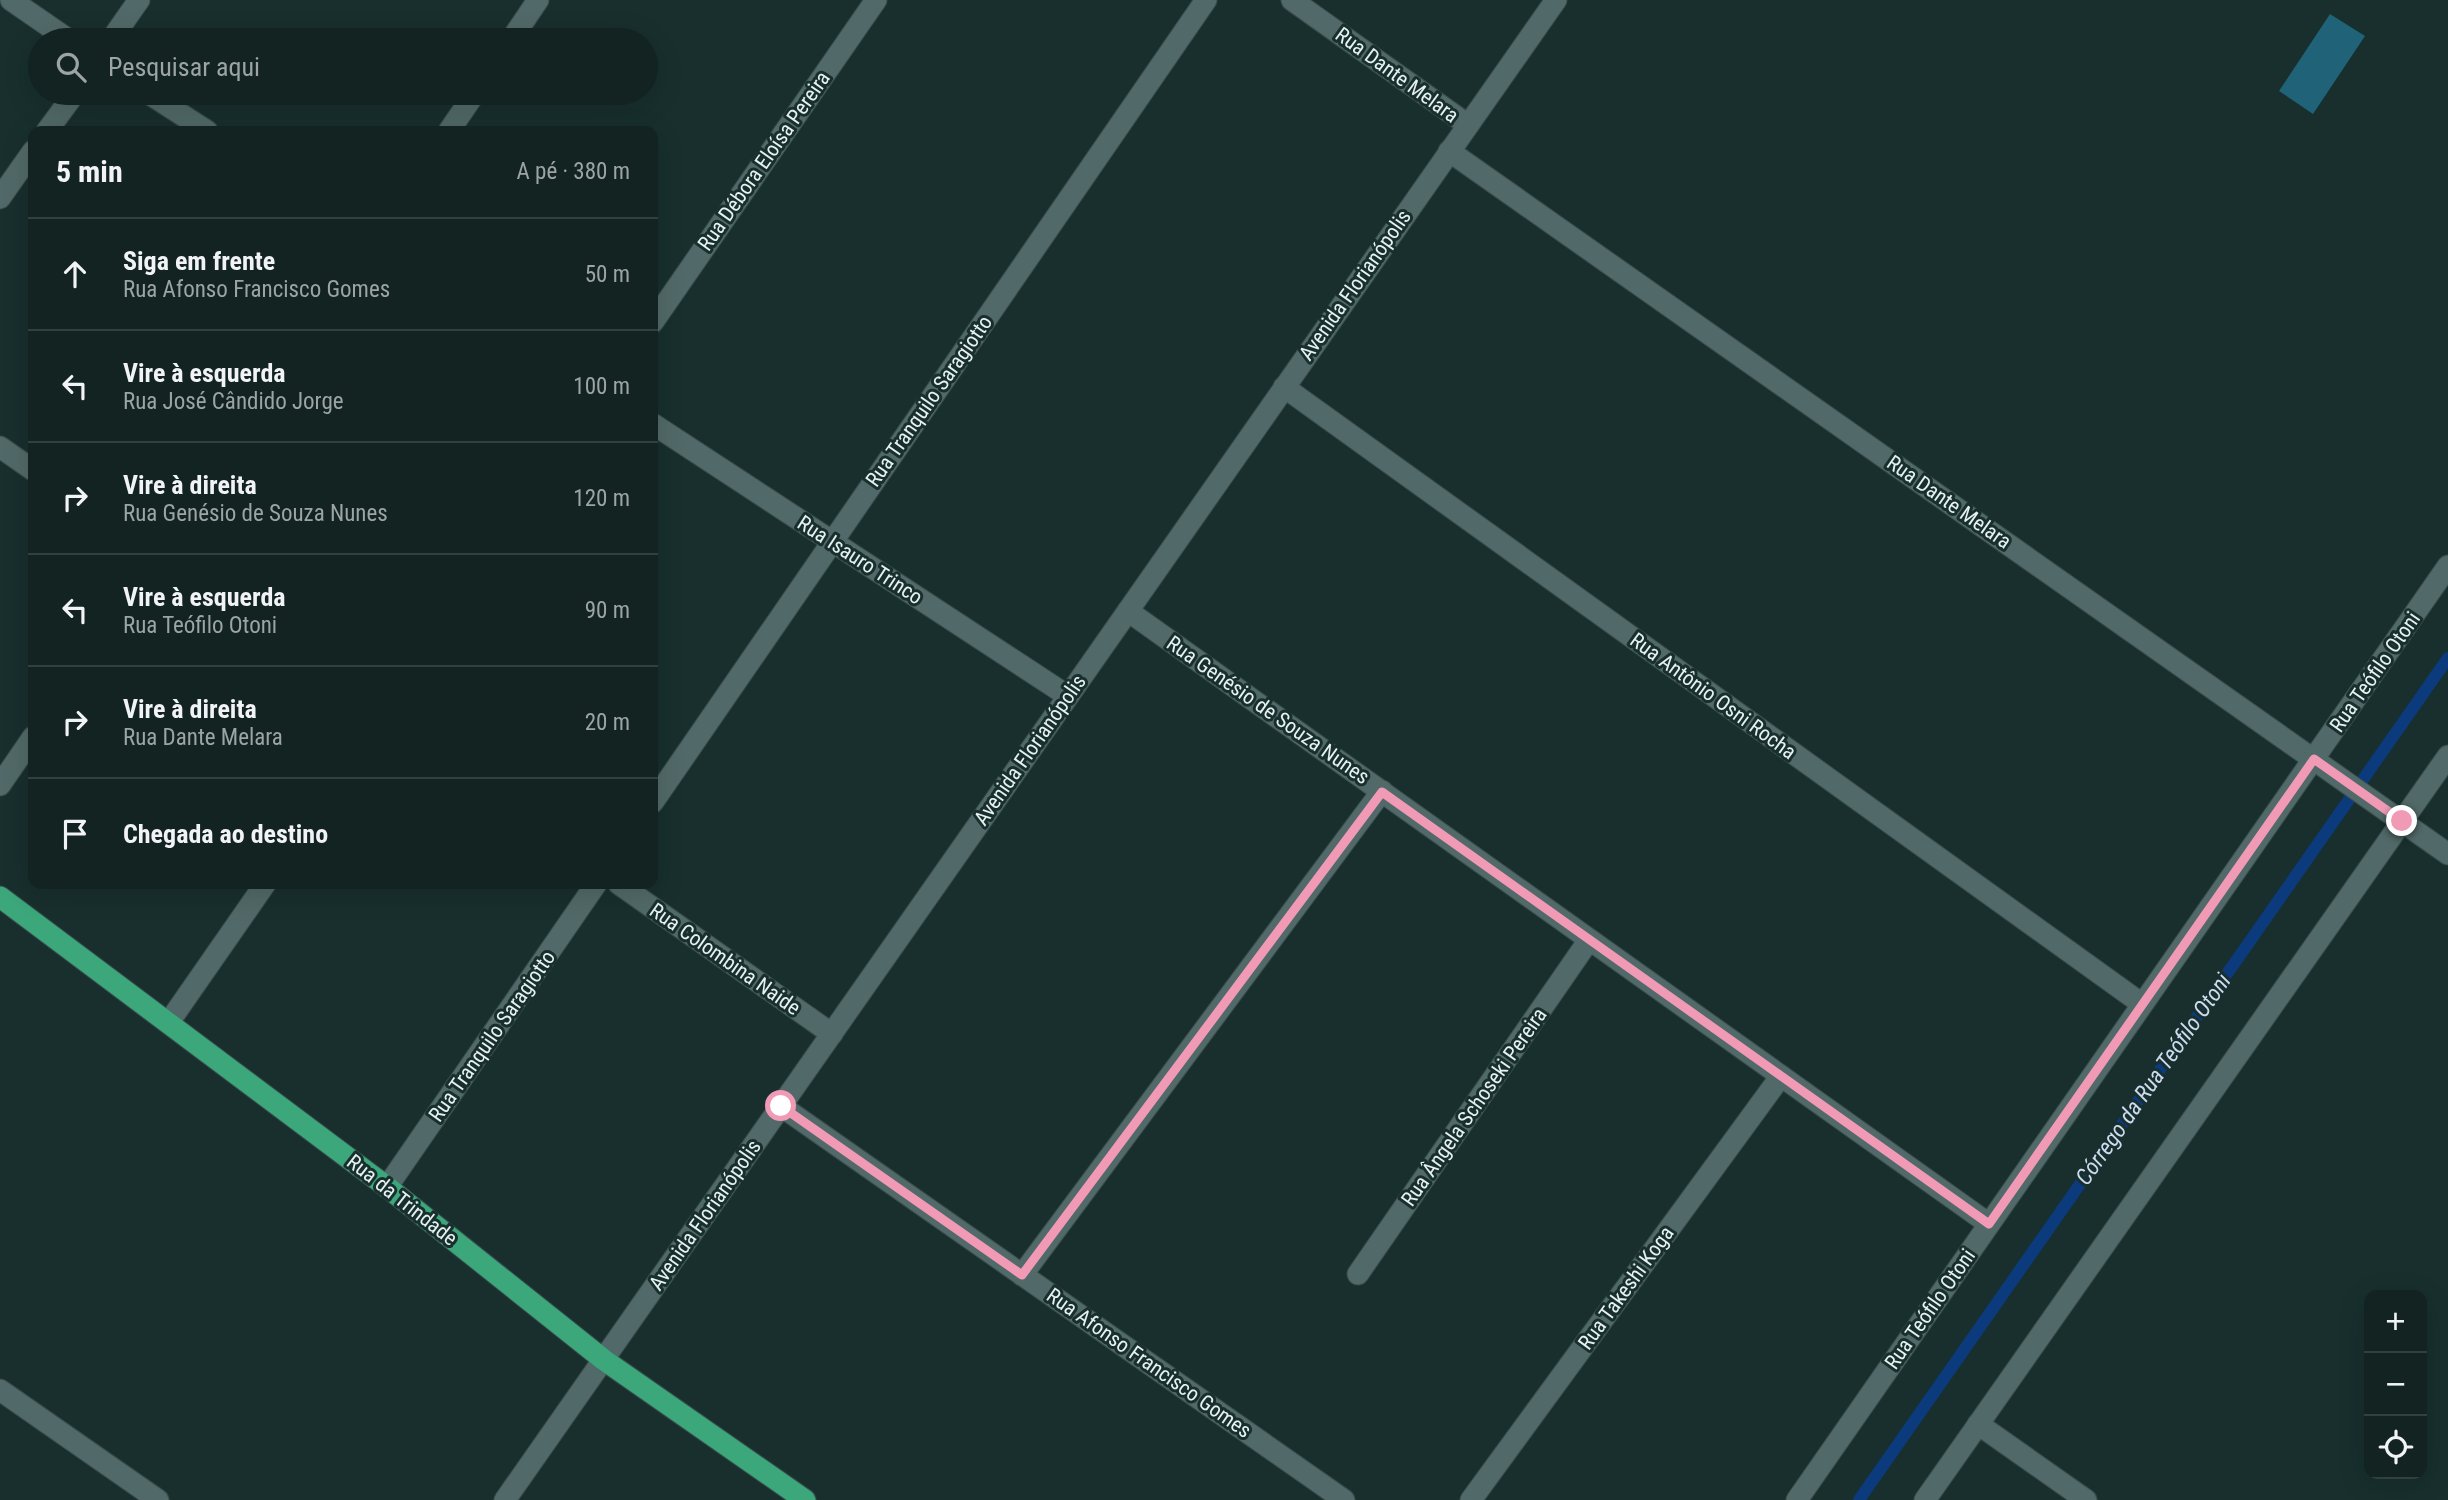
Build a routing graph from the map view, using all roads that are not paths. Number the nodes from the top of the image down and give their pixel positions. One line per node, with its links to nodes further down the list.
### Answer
1 (12, 0): 8 (street)
2 (139, 0): 9 (street)
3 (538, 0): 10 (street)
4 (876, 0): 21 (street, Rua Débora Eloísa Pereira)
5 (1206, 0): 26 (street, Rua Tranquilo Saragiotto)
6 (1293, 0): 14 (street, Rua Dante Melara)
7 (1556, 0): 14 (street, Avenida Florianópolis)
8 (52, 28)
9 (119, 28)
10 (519, 28)
11 (66, 105): 15 (street)
12 (167, 105): 16 (street)
13 (467, 105): 17 (street)
14 (1468, 125): 18 (street, Avenida Florianópolis)
15 (51, 126)
16 (199, 126)
17 (452, 126)
18 (1449, 151): 22 (street, Avenida Florianópolis); 32 (street, Rua Dante Melara)
19 (28, 158): 20 (street)
20 (0, 198)
21 (658, 315)
22 (1284, 387): 28 (street, Avenida Florianópolis); 43 (street, Rua Antônio Osni Rocha)
23 (658, 427): 26 (street, Rua Isauro Trinco)
24 (0, 447): 25 (street)
25 (28, 467)
26 (832, 542): 29 (street, Rua Isauro Trinco); 35 (street, Rua Tranquilo Saragiotto)
27 (2448, 566): 32 (street, Rua Teófilo Otoni)
28 (1128, 611): 29 (street, Avenida Florianópolis); 34 (street, Rua Genésio de Souza Nunes)
29 (1068, 696): 45 (street, Avenida Florianópolis)
30 (28, 744): 33 (street)
31 (2448, 756): 36 (street)
32 (2314, 759): 36 (street, Rua Dante Melara); 43 (street, Rua Teófilo Otoni)
33 (0, 785)
34 (1382, 792): 42 (street, Rua Genésio de Souza Nunes); 51 (street)
35 (658, 795)
36 (2402, 821): 37 (street, Rua Dante Melara); 54 (street)
37 (2448, 854)
38 (262, 889): 44 (street)
39 (593, 889): 48 (street, Rua Tranquilo Saragiotto)
40 (626, 889): 45 (street, Rua Colombina Naide)
41 (0, 897): 44 (main road, Rua da Trindade)
42 (1589, 940): 46 (street, Rua Genésio de Souza Nunes); 50 (street, Rua Ângela Schoseki Pereira)
43 (2142, 1004): 49 (street, Rua Teófilo Otoni)
44 (169, 1022): 48 (main road, Rua da Trindade)
45 (832, 1034): 47 (street, Avenida Florianópolis)
46 (1781, 1076): 49 (street, Rua Genésio de Souza Nunes); 59 (street, Rua Takeshi Koga)
47 (781, 1106): 51 (street, Rua Afonso Francisco Gomes); 52 (street, Avenida Florianópolis)
48 (387, 1187): 52 (main road, Rua da Trindade)
49 (1989, 1224): 60 (street, Rua Teófilo Otoni)
50 (1358, 1274)
51 (1022, 1275): 58 (street, Rua Afonso Francisco Gomes)
52 (604, 1360): 56 (street, Avenida Florianópolis); 57 (main road, Rua da Trindade)
53 (0, 1390): 55 (street)
54 (1979, 1424): 61 (street); 62 (street)
55 (158, 1500)
56 (505, 1500)
57 (805, 1500)
58 (1344, 1500)
59 (1471, 1500)
60 (1797, 1500)
61 (1925, 1500)
62 (2086, 1500)

